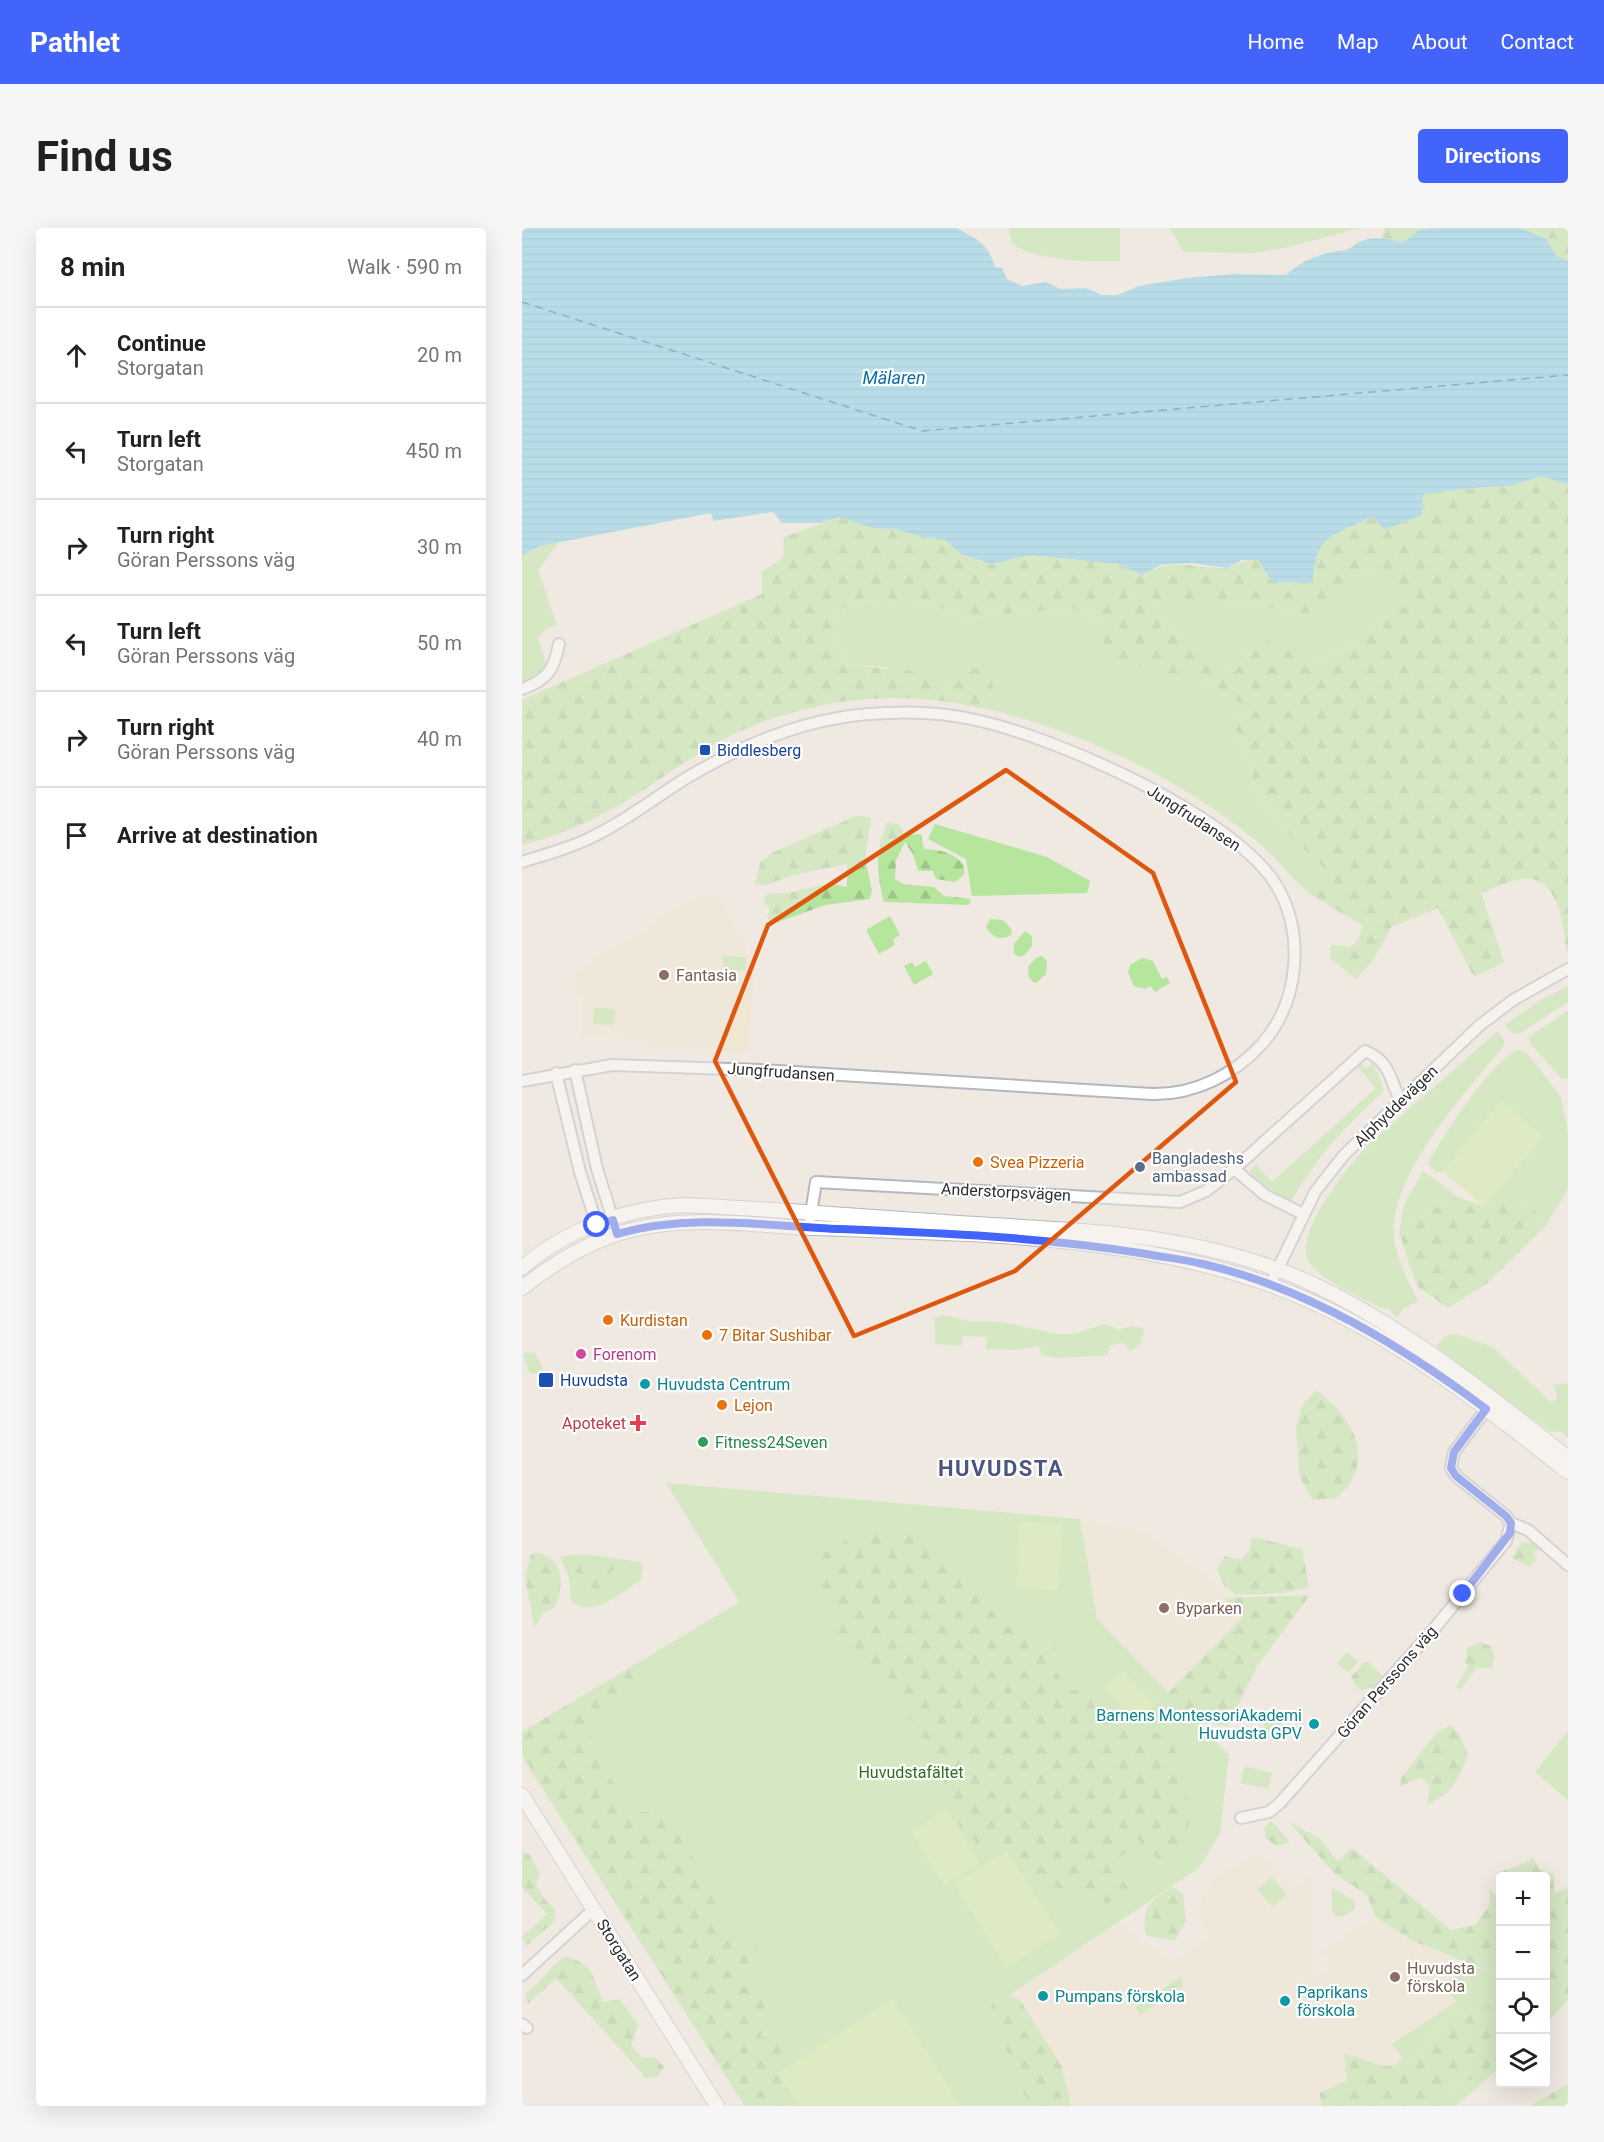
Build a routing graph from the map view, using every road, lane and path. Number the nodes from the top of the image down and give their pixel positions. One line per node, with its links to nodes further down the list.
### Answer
1 (559, 644): 2 (street)
2 (522, 689)
3 (522, 862): 5 (street, Jungfrudansen)
4 (1568, 969): 8 (street, Alphyddevägen)
5 (575, 1070): 6 (street, Jungfrudansen); 12 (street)
6 (556, 1074): 7 (street, Jungfrudansen); 13 (street)
7 (522, 1081)
8 (1401, 1101): 9 (street, Anderstorpsvägen); 11 (street, Alphyddevägen)
9 (1234, 1169): 10 (street, Anderstorpsvägen); 11 (street)
10 (811, 1211): 12 (street); 14 (street, Anderstorpsvägen); 18 (street)
11 (1303, 1214): 18 (street, Alphyddevägen)
12 (613, 1220): 13 (street); 15 (street)
13 (597, 1225): 16 (street); 17 (street)
14 (810, 1228): 15 (street); 19 (street)
15 (617, 1234): 16 (street)
16 (602, 1240): 20 (street)
17 (522, 1268)
18 (1276, 1269): 19 (street, Alphyddevägen); 21 (street)
19 (1270, 1285): 21 (street)
20 (522, 1288)
21 (1490, 1404): 22 (street); 23 (street); 24 (street)
22 (1568, 1458)
23 (1568, 1472)
24 (1511, 1523): 25 (street); 27 (street, Göran Perssons väg)
25 (1568, 1565)
26 (522, 1795): 28 (street, Storgatan)
27 (1241, 1818)
28 (594, 1910): 29 (street); 30 (street, Storgatan)
29 (522, 1975)
30 (717, 2106)

